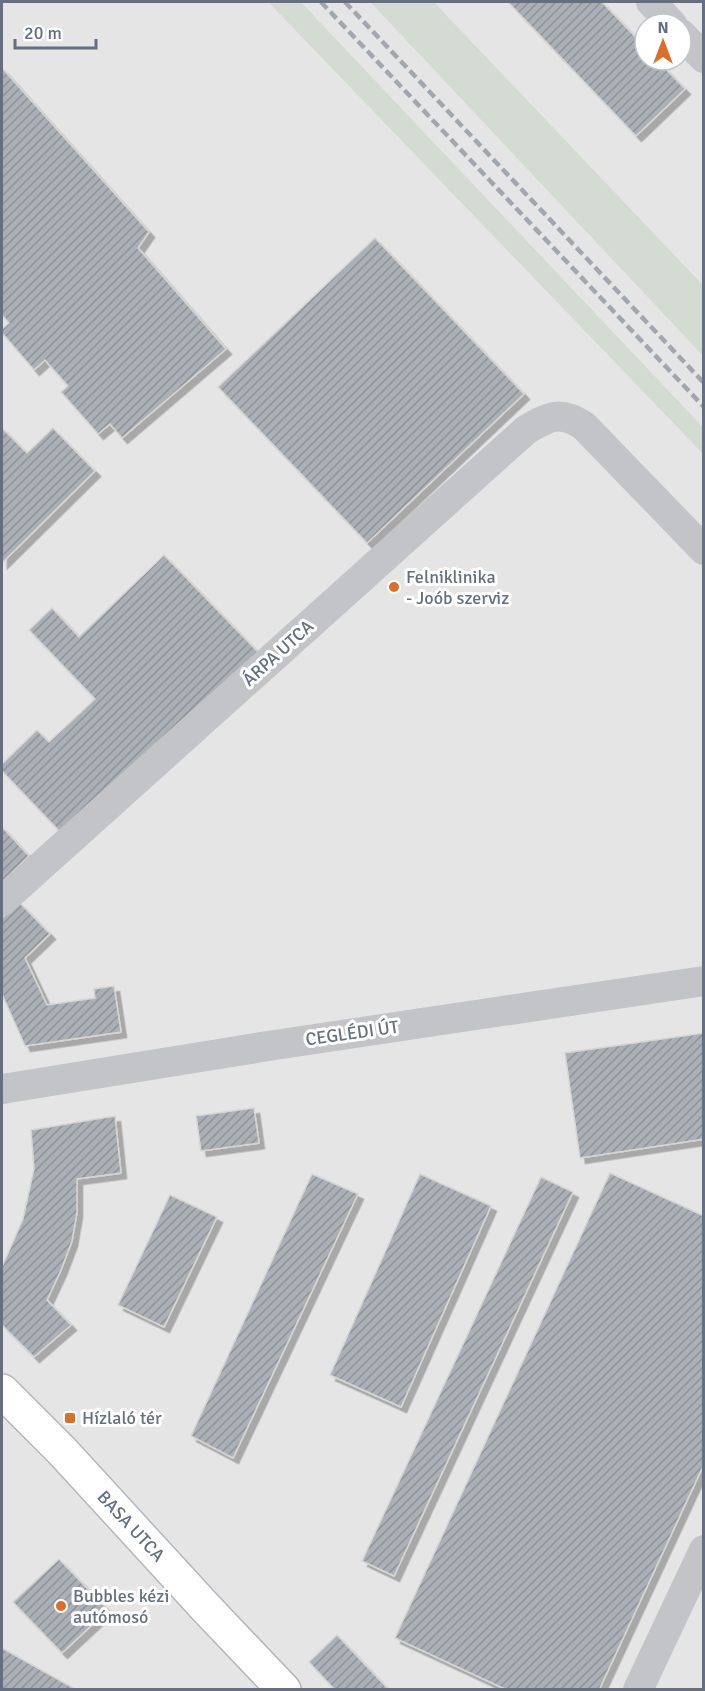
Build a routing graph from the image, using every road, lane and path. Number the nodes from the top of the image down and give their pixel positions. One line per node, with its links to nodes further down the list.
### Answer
1 (693, 47): 2 (street)
2 (704, 58)
3 (704, 550): 4 (street, ÁRPA UTCA)
4 (2, 901)
5 (704, 981): 6 (street, CEGLÉDI ÚT)
6 (2, 1089)
7 (2, 1390): 9 (street, BASA UTCA)
8 (704, 1550): 10 (street)
9 (284, 1689)
10 (638, 1689)

